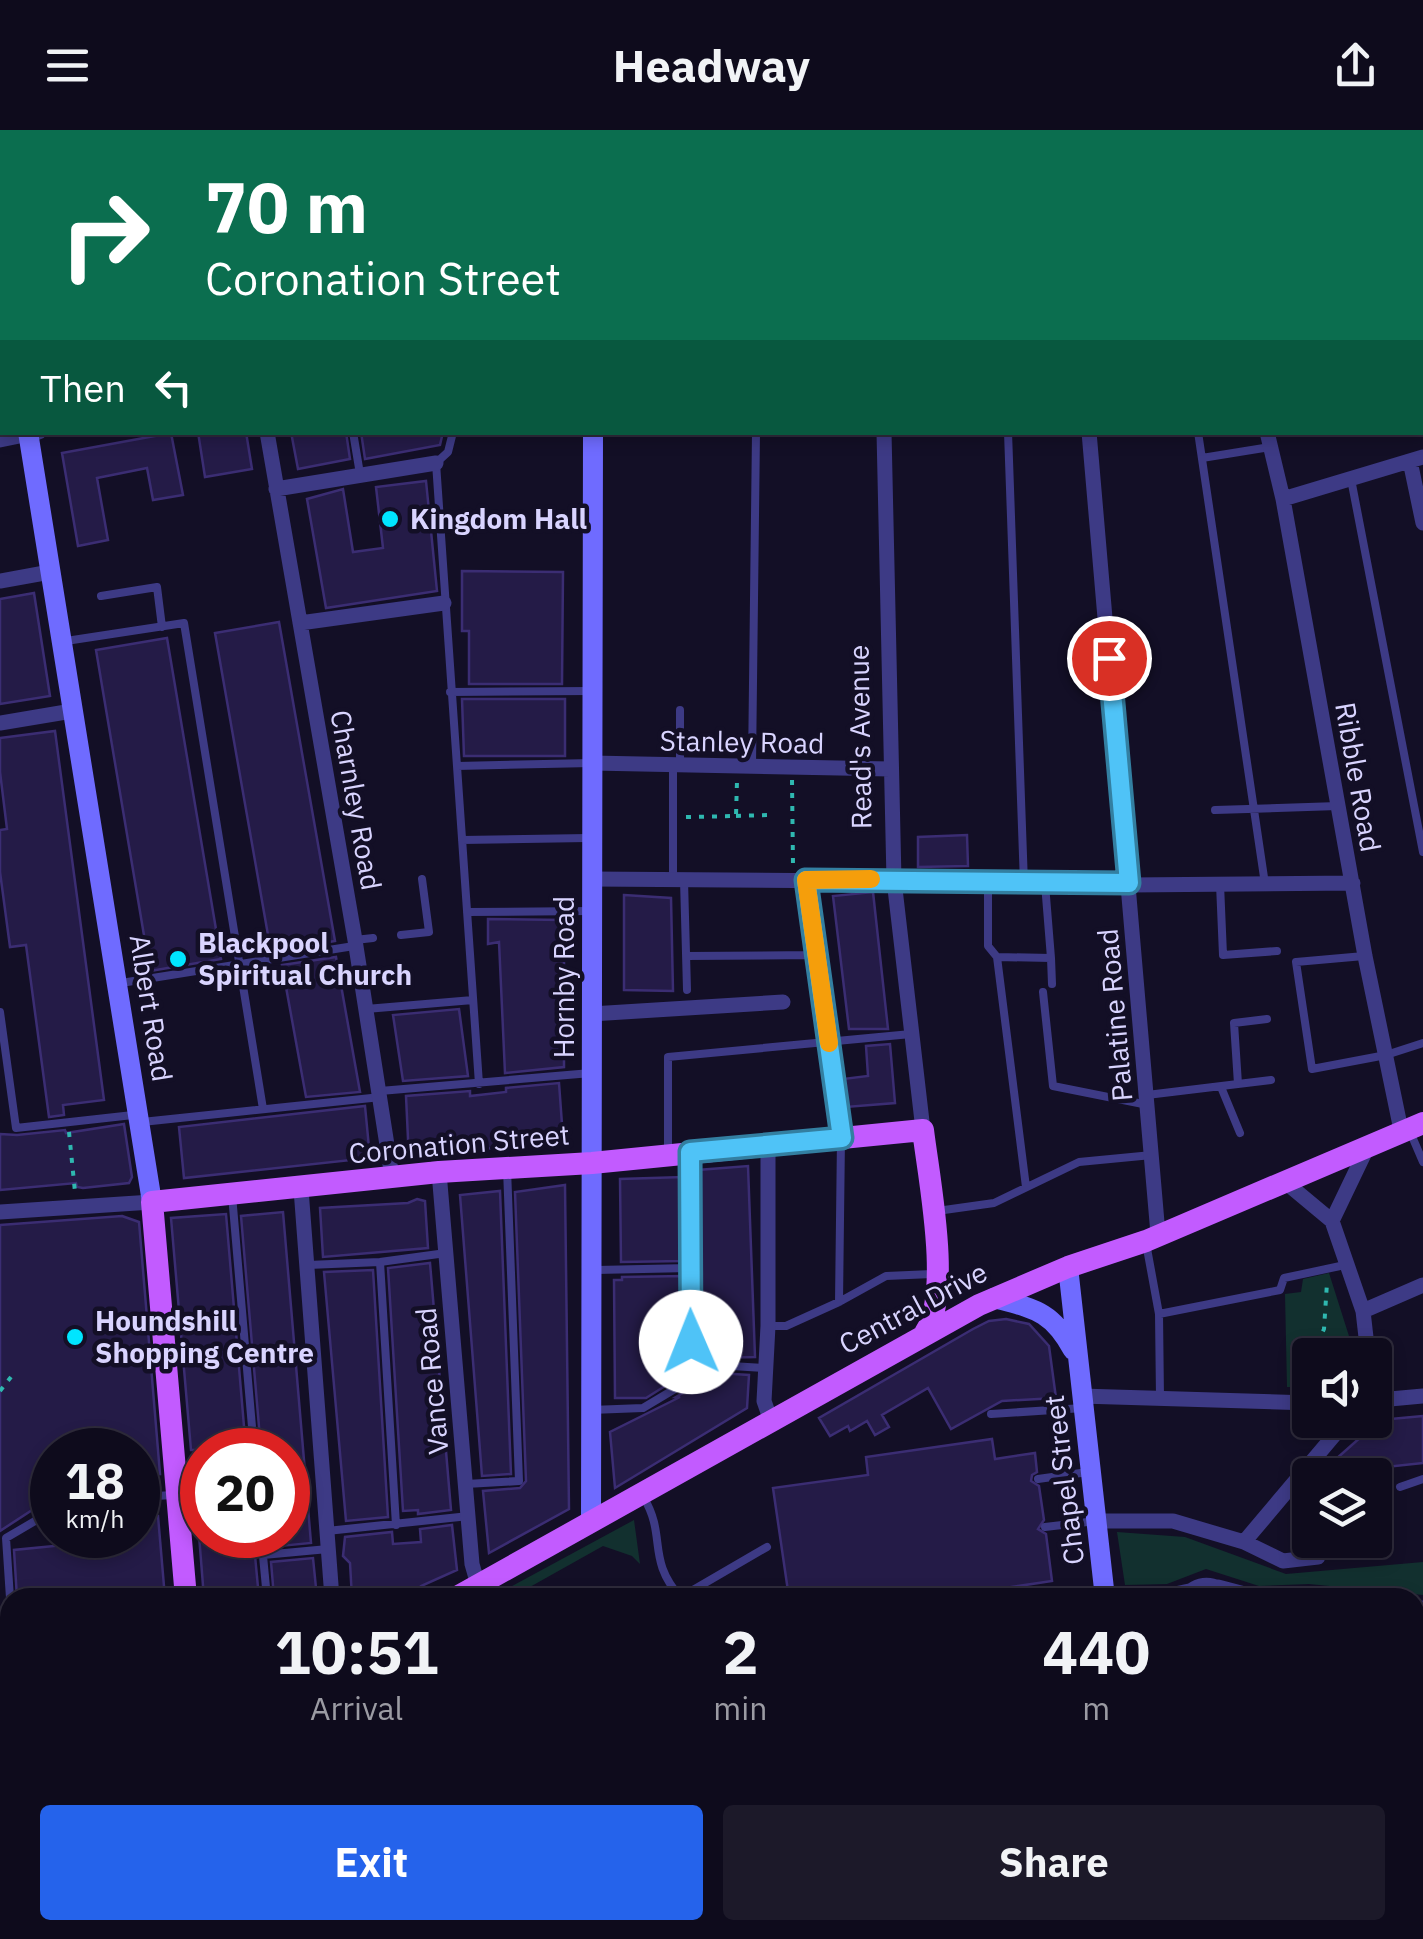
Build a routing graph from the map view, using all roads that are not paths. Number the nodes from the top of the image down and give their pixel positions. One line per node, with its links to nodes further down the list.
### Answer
1 (32, 435): 20 (street, Albert Road)
2 (267, 435): 17 (street, Charnley Road)
3 (354, 435): 15 (lane)
4 (452, 435): 14 (lane)
5 (593, 435): 27 (street, Hornby Road)
6 (756, 435): 35 (lane)
7 (884, 435): 36 (street, Read's Avenue)
8 (1008, 435): 50 (lane)
9 (1089, 435): 52 (street, Palatine Road)
10 (1198, 435): 12 (lane)
11 (1270, 436): 12 (lane); 18 (street, Ribble Road)
12 (1202, 458): 39 (lane)
13 (1417, 459): 16 (street); 19 (street)
14 (436, 463): 15 (street); 23 (lane)
15 (360, 474): 17 (street)
16 (1351, 479): 18 (street); 42 (lane)
17 (276, 489): 24 (street, Charnley Road)
18 (1283, 498): 37 (street, Ribble Road)
19 (1423, 523)
20 (50, 572): 21 (street); 26 (street, Albert Road)
21 (0, 581)
22 (101, 596): 25 (lane)
23 (444, 604): 24 (street); 28 (lane)
24 (300, 623): 59 (street, Charnley Road)
25 (162, 627): 26 (lane); 66 (lane)
26 (61, 642): 30 (street, Albert Road)
27 (592, 691): 28 (lane); 32 (street, Hornby Road)
28 (450, 692): 33 (lane)
29 (680, 710): 34 (lane)
30 (72, 711): 31 (street); 67 (street, Albert Road)
31 (0, 723)
32 (592, 763): 33 (lane); 34 (street, Stanley Road); 40 (street, Hornby Road)
33 (457, 766): 41 (lane)
34 (677, 766): 35 (street, Stanley Road); 45 (lane)
35 (744, 766): 36 (street, Stanley Road)
36 (890, 769): 47 (street, Read's Avenue)
37 (1338, 806): 39 (lane); 49 (street, Ribble Road)
38 (1215, 810): 39 (lane)
39 (1252, 810): 54 (lane)
40 (592, 838): 41 (lane); 44 (street, Hornby Road)
41 (462, 840): 56 (lane)
42 (1423, 852)
43 (422, 879): 57 (lane)
44 (592, 879): 45 (street); 55 (street, Hornby Road)
45 (678, 879): 46 (street); 61 (lane)
46 (800, 880): 47 (street); 62 (lane)
47 (894, 880): 48 (street); 77 (street, Read's Avenue)
48 (988, 883): 50 (street); 64 (lane)
49 (1352, 883): 54 (street); 63 (street, Ribble Road)
50 (1024, 884): 51 (street)
51 (1046, 884): 52 (street); 65 (lane)
52 (1129, 884): 53 (street); 87 (street, Palatine Road)
53 (1220, 884): 54 (street); 60 (lane)
54 (1265, 884)
55 (591, 911): 56 (lane); 75 (street, Hornby Road)
56 (467, 912): 71 (lane)
57 (401, 935)
58 (374, 938): 59 (lane)
59 (355, 943): 66 (lane); 73 (street, Charnley Road)
60 (1277, 951)
61 (686, 956): 62 (lane); 69 (lane)
62 (816, 956): 78 (lane)
63 (1365, 956): 80 (street, Ribble Road); 80 (lane)
64 (997, 958): 65 (lane); 104 (lane)
65 (1051, 958): 68 (lane)
66 (239, 963): 67 (lane); 88 (lane)
67 (117, 984): 89 (street, Albert Road)
68 (1052, 984)
69 (687, 990)
70 (1043, 992): 87 (lane)
71 (473, 1000): 73 (lane); 83 (lane)
72 (782, 1002): 75 (street)
73 (366, 1009): 86 (street, Charnley Road)
74 (0, 1012): 89 (lane)
75 (591, 1014): 81 (street, Hornby Road)
76 (1267, 1019): 84 (lane)
77 (911, 1034): 78 (lane); 91 (street, Read's Avenue)
78 (829, 1043): 93 (lane); 96 (lane)
79 (1423, 1043): 80 (lane)
80 (1386, 1054): 90 (street, Ribble Road)
81 (591, 1073): 83 (lane); 99 (street, Hornby Road)
82 (1270, 1080): 84 (lane)
83 (479, 1084): 86 (lane)
84 (1238, 1084): 85 (lane)
85 (1221, 1086): 87 (lane); 92 (lane)
86 (380, 1094): 88 (lane); 102 (street, Charnley Road)
87 (1147, 1100): 97 (street, Palatine Road)
88 (263, 1109): 89 (lane)
89 (139, 1118): 107 (street, Albert Road)
90 (1411, 1127): 95 (main road, Central Drive); 98 (lane)
91 (923, 1130): 93 (main road, Coronation Street); 109 (main road, Read's Avenue)
92 (1240, 1133)
93 (842, 1138): 94 (main road, Coronation Street); 121 (lane)
94 (768, 1146): 96 (main road, Coronation Street); 125 (street)
95 (1367, 1148): 103 (main road, Central Drive); 110 (street)
96 (679, 1154): 99 (main road, Coronation Street); 117 (lane)
97 (1152, 1156): 104 (lane); 111 (street, Palatine Road)
98 (1423, 1162)
99 (592, 1163): 100 (main road, Coronation Street); 118 (street, Hornby Road)
100 (507, 1169): 101 (main road, Coronation Street); 144 (lane)
101 (439, 1172): 102 (main road, Coronation Street); 112 (street, Vance Road)
102 (392, 1177): 105 (main road, Coronation Street)
103 (1284, 1181): 110 (street); 111 (main road, Central Drive)
104 (1026, 1186): 109 (lane)
105 (301, 1189): 106 (main road, Coronation Street); 114 (street)
106 (232, 1195): 107 (main road, Coronation Street); 139 (lane)
107 (152, 1202): 108 (street, Coronation Street); 146 (main road, Albert Road)
108 (0, 1212)
109 (932, 1212): 119 (main road, Read's Avenue)
110 (1332, 1221): 115 (street)
111 (1152, 1238): 116 (main road, Central Drive); 124 (lane)
112 (446, 1252): 113 (lane); 144 (street, Vance Road)
113 (380, 1262): 114 (lane); 153 (lane)
114 (308, 1265): 155 (street)
115 (1345, 1265): 123 (street); 124 (lane)
116 (1068, 1267): 122 (main road, Central Drive); 128 (street, Chapel Street)
117 (690, 1268): 118 (lane); 130 (lane)
118 (592, 1270): 136 (street, Hornby Road)
119 (938, 1276): 121 (lane); 122 (main road); 126 (main road, Read's Avenue)
120 (1423, 1286): 123 (street)
121 (839, 1302): 125 (lane)
122 (986, 1302): 126 (main road, Central Drive); 128 (street, Chapel Street)
123 (1363, 1311): 127 (street)
124 (1160, 1314): 132 (lane)
125 (768, 1326): 129 (street)
126 (925, 1333): 138 (main road, Central Drive)
127 (1366, 1338)
128 (1076, 1356): 134 (street, Chapel Street)
129 (765, 1368): 130 (lane); 138 (street)
130 (692, 1378): 136 (lane)
131 (1423, 1396): 133 (street)
132 (1160, 1398): 134 (street); 135 (street)
133 (1392, 1399)
134 (1082, 1402): 137 (lane); 141 (street, Chapel Street)
135 (1292, 1403)
136 (591, 1410): 151 (street, Hornby Road)
137 (991, 1414)
138 (771, 1422): 147 (main road, Central Drive)
139 (252, 1428)
140 (1332, 1438): 156 (street)
141 (1090, 1472): 142 (lane); 150 (street, Chapel Street)
142 (1038, 1479)
143 (1423, 1479): 145 (lane)
144 (466, 1484): 149 (street, Vance Road)
145 (1400, 1487)
146 (178, 1494): 148 (lane); 164 (main road, Albert Road)
147 (642, 1494): 151 (main road, Central Drive); 168 (lane)
148 (160, 1495)
149 (469, 1516): 153 (lane); 162 (street, Vance Road)
150 (1096, 1520): 154 (lane); 156 (street); 170 (street, Chapel Street)
151 (591, 1521): 162 (main road, Central Drive)
152 (30, 1524): 163 (lane)
153 (396, 1525): 155 (lane)
154 (1045, 1526)
155 (328, 1531): 158 (street)
156 (1244, 1542): 161 (street)
157 (767, 1546): 169 (lane)
158 (329, 1549): 159 (lane); 166 (street)
159 (310, 1551)
160 (262, 1558): 165 (lane)
161 (1318, 1558)
162 (478, 1585): 167 (main road, Central Drive)
163 (9, 1588)
164 (185, 1588)
165 (266, 1588)
166 (331, 1588)
167 (473, 1588)
168 (672, 1588)
169 (695, 1588)
170 (1104, 1588)

